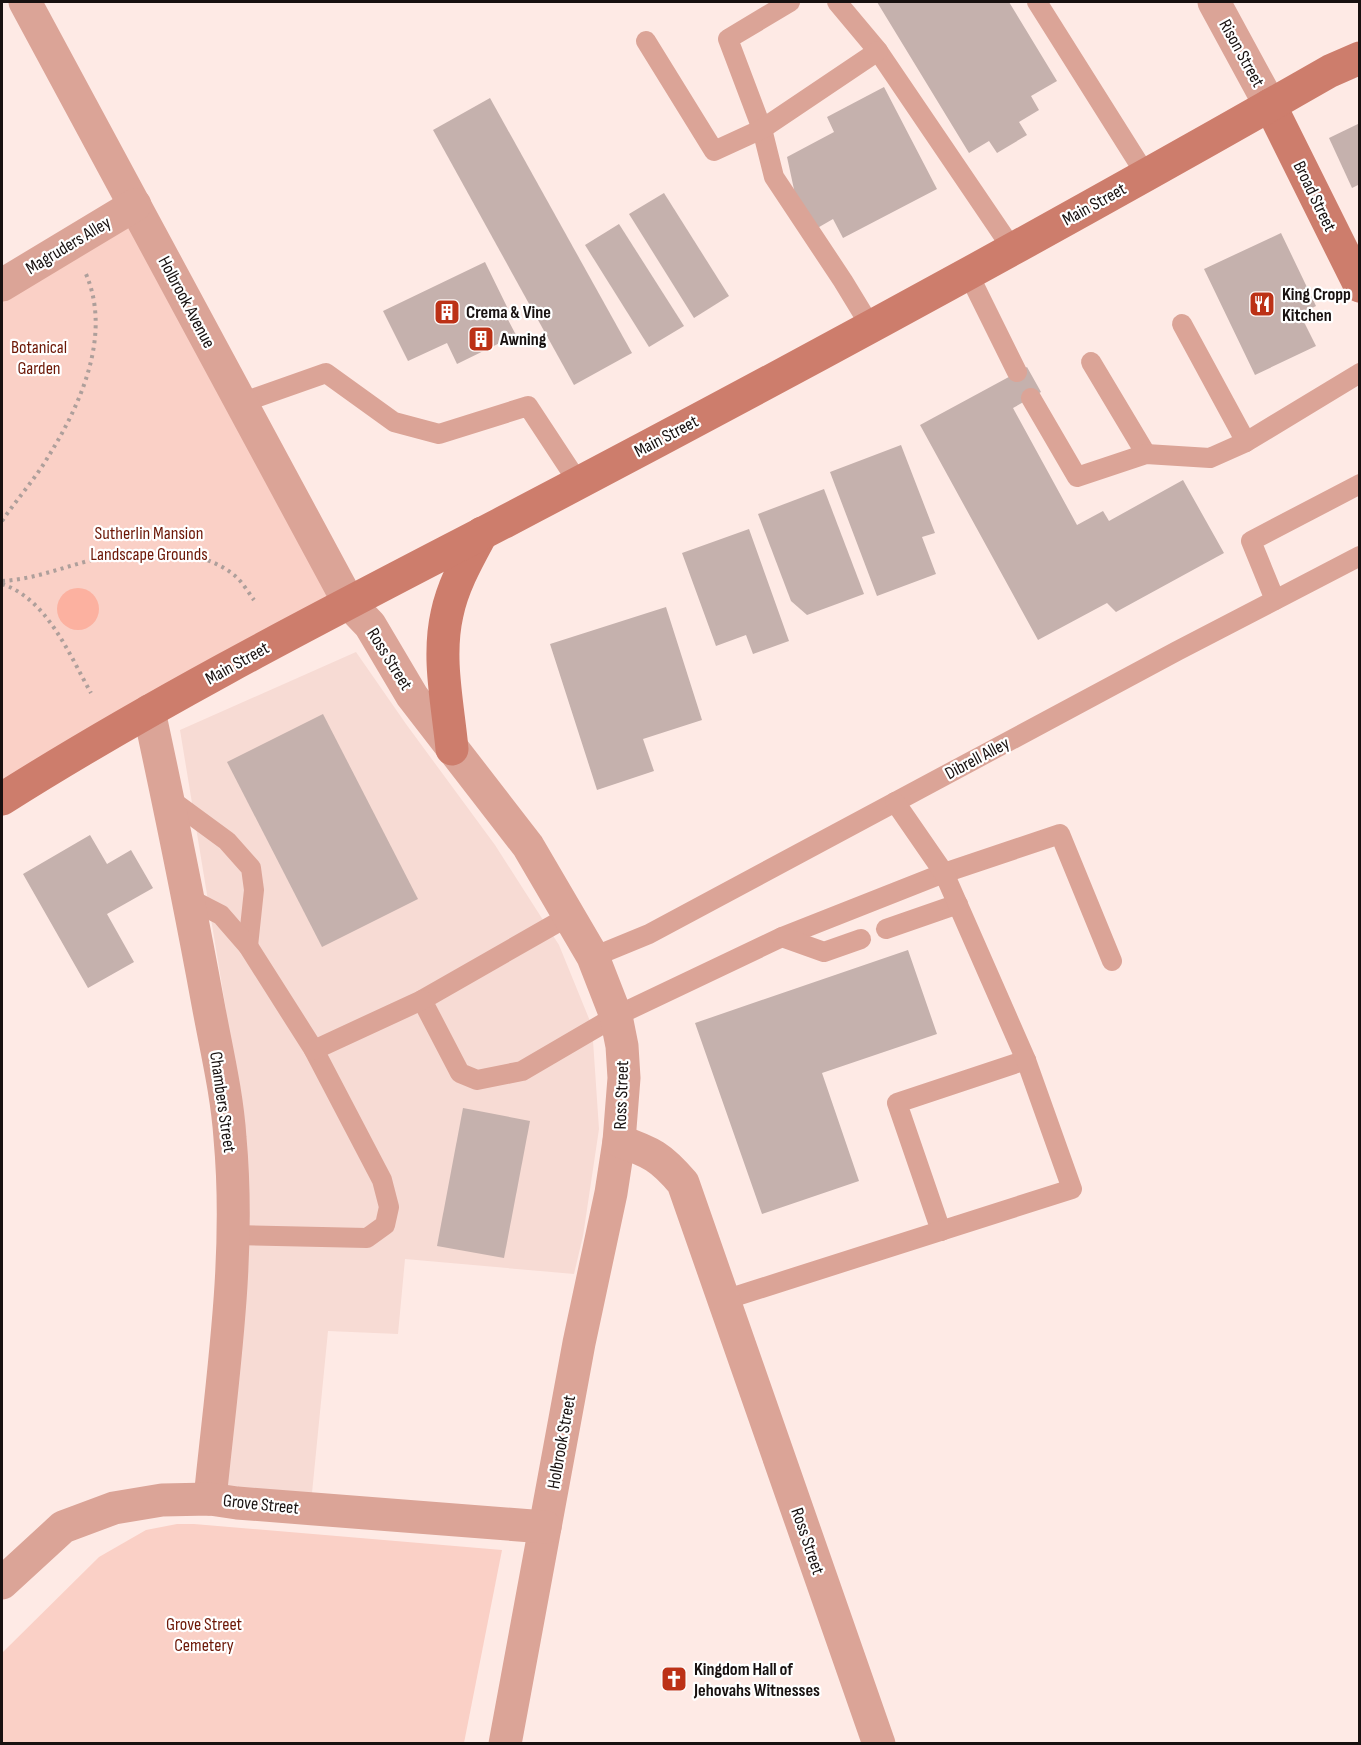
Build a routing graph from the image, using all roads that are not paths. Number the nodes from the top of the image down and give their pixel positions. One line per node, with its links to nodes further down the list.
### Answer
1 (25, 2): 12 (street, Holbrook Avenue)
2 (790, 2): 10 (lane)
3 (837, 2): 7 (lane)
4 (1037, 2): 11 (lane)
5 (1214, 2): 9 (street, Rison Street)
6 (646, 41): 10 (lane)
7 (878, 51): 10 (lane); 13 (lane)
8 (1359, 58): 9 (main road, Main Street)
9 (1270, 105): 11 (main road, Main Street); 16 (main road, Broad Street)
10 (762, 129): 18 (lane)
11 (1146, 175): 13 (main road, Main Street)
12 (135, 205): 15 (street, Magruders Alley); 23 (street, Holbrook Avenue)
13 (1013, 250): 14 (main road, Main Street)
14 (969, 275): 18 (main road, Main Street); 20 (lane)
15 (2, 285)
16 (1359, 286)
17 (1182, 324): 24 (lane)
18 (871, 327): 26 (main road, Main Street)
19 (1091, 362): 25 (lane)
20 (1017, 372)
21 (1359, 373): 24 (lane)
22 (1031, 398): 25 (lane)
23 (241, 403): 26 (lane); 31 (street, Holbrook Avenue)
24 (1246, 441): 25 (lane)
25 (1146, 454)
26 (578, 482): 28 (main road, Main Street)
27 (1359, 484): 30 (lane)
28 (482, 533): 31 (main road, Main Street); 33 (main road)
29 (1359, 556): 30 (lane, Dibrell Alley)
30 (1275, 600): 36 (lane, Dibrell Alley)
31 (349, 603): 32 (main road, Main Street); 33 (street, Ross Street)
32 (149, 711): 34 (street, Chambers Street); 35 (main road, Main Street)
33 (452, 749): 40 (street, Ross Street)
34 (167, 797): 38 (street, Chambers Street); 44 (lane)
35 (2, 799)
36 (895, 802): 37 (lane); 45 (lane, Dibrell Alley)
37 (944, 873): 39 (lane); 42 (lane); 46 (lane)
38 (188, 897): 44 (lane); 53 (street, Chambers Street)
39 (958, 904): 41 (lane); 50 (lane)
40 (569, 916): 45 (street, Ross Street); 47 (lane)
41 (886, 930)
42 (782, 938): 43 (lane); 48 (lane)
43 (861, 939)
44 (248, 946): 49 (lane)
45 (593, 957): 48 (street, Ross Street)
46 (1112, 961)
47 (422, 1000): 48 (lane); 49 (lane)
48 (616, 1016): 51 (street, Ross Street)
49 (314, 1050): 53 (lane)
50 (1026, 1060): 52 (lane); 52 (lane)
51 (619, 1141): 54 (street, Ross Street); 56 (street, Holbrook Street)
52 (941, 1231): 54 (lane)
53 (233, 1235): 55 (street, Chambers Street)
54 (724, 1300): 59 (street, Ross Street)
55 (210, 1499): 56 (street, Grove Street); 57 (street, Grove Street)
56 (545, 1527): 58 (street, Holbrook Street)
57 (2, 1583)
58 (505, 1743)
59 (879, 1743)

